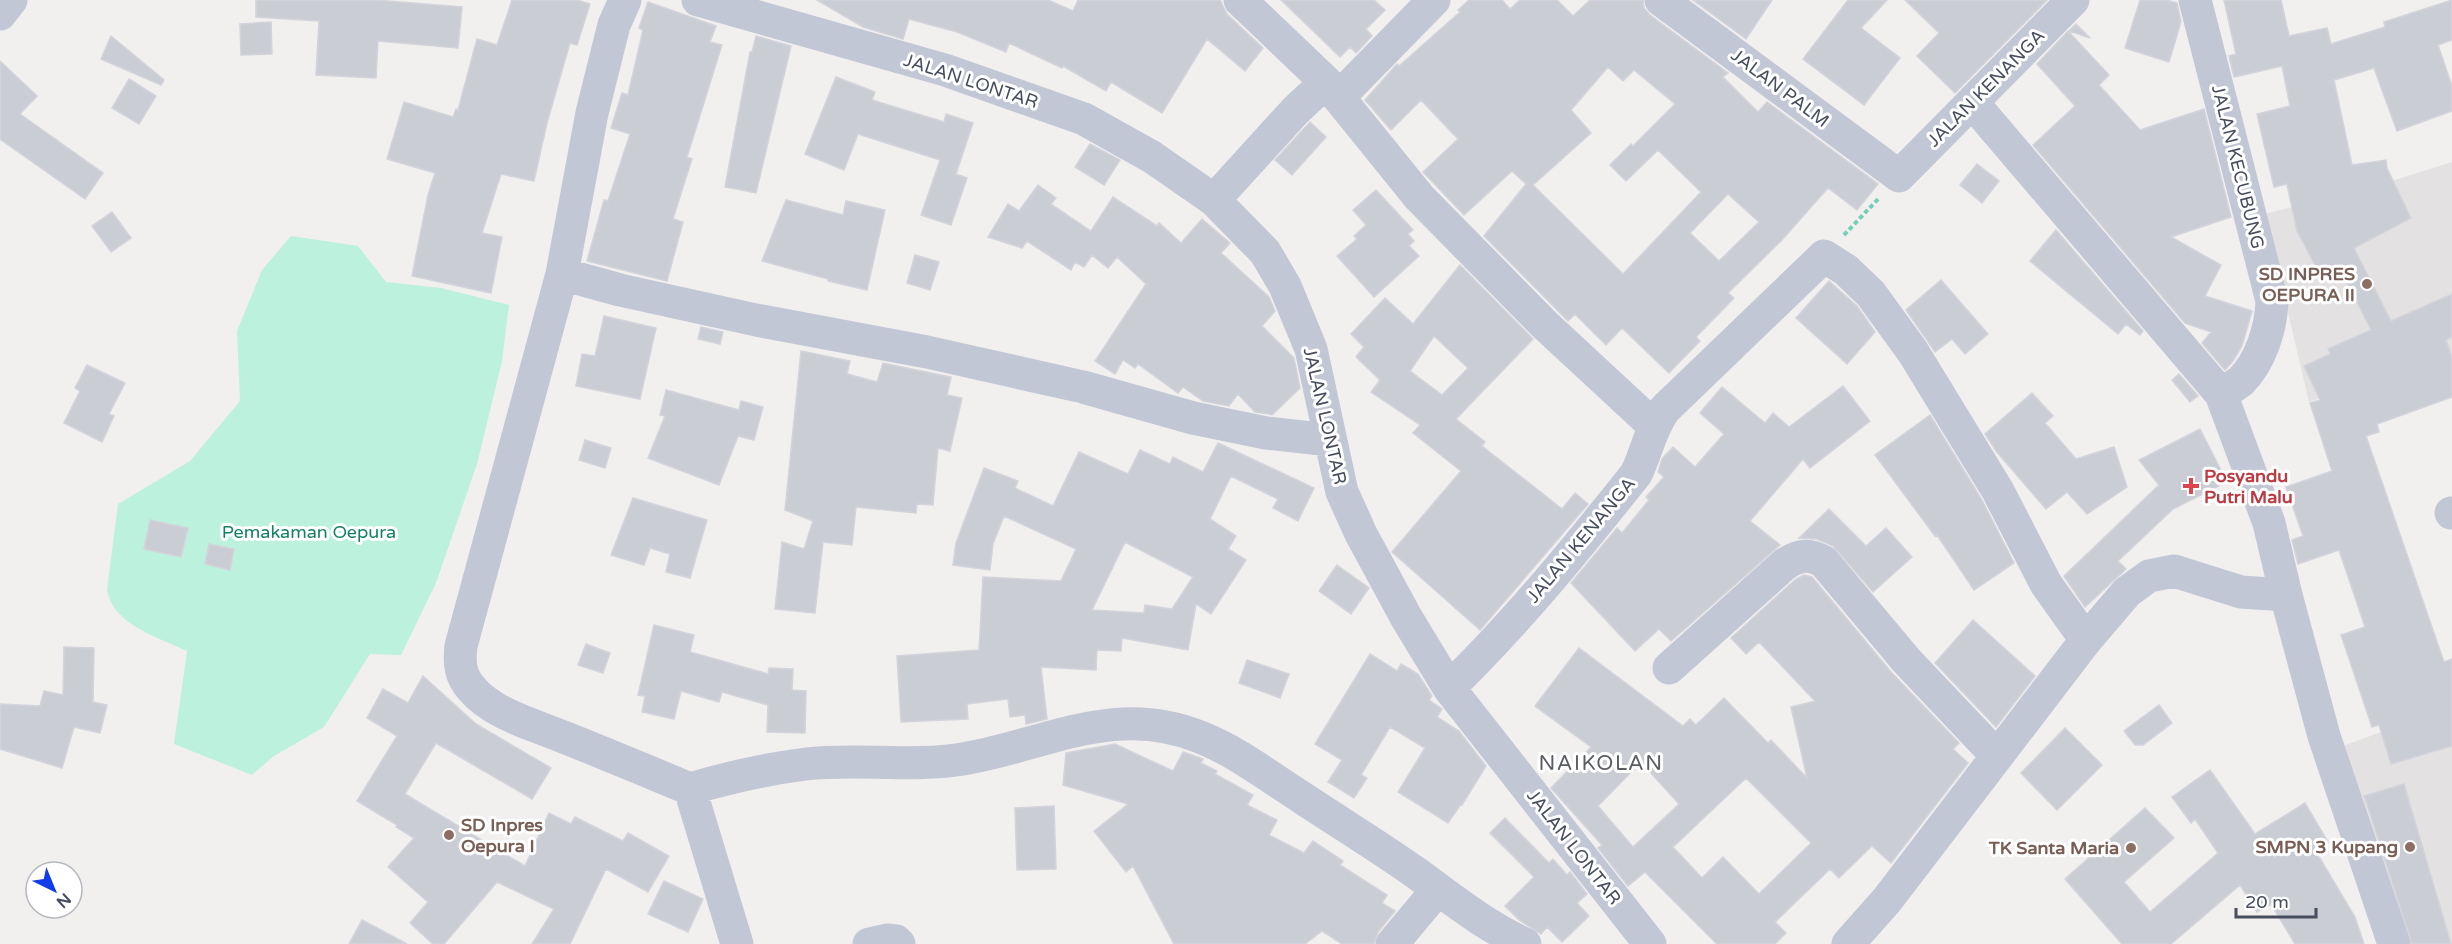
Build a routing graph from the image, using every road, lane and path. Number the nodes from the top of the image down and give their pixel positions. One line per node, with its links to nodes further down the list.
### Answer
1 (11, 0): 9 (street)
2 (625, 0): 15 (street)
3 (698, 0): 13 (street, JALAN LONTAR)
4 (1240, 0): 10 (street)
5 (1434, 0): 10 (street)
6 (1661, 0): 12 (street, JALAN PALM)
7 (2195, 0): 16 (street, JALAN KECUBUNG)
8 (2068, 2): 11 (street, JALAN KENANGA)
9 (0, 14)
10 (1332, 89): 13 (street); 17 (street)
11 (1972, 102): 12 (street, JALAN KENANGA); 16 (street)
12 (1899, 176): 14 (path)
13 (1214, 200): 18 (street, JALAN LONTAR)
14 (1824, 256): 17 (street, JALAN KENANGA); 20 (street)
15 (562, 274): 18 (street); 24 (street)
16 (2221, 394): 19 (street)
17 (1654, 426): 22 (street, JALAN KENANGA)
18 (1330, 440): 22 (street, JALAN LONTAR)
19 (2286, 595): 20 (street); 33 (street)
20 (2086, 640): 23 (street)
21 (1670, 668): 23 (street)
22 (1449, 688): 31 (street, JALAN LONTAR)
23 (1997, 756): 32 (street)
24 (690, 789): 25 (street); 26 (street)
25 (1438, 889): 29 (street); 30 (street)
26 (737, 944)
27 (869, 944): 28 (street)
28 (899, 944)
29 (1392, 944)
30 (1525, 944)
31 (1650, 944)
32 (1848, 944)
33 (2394, 944)

